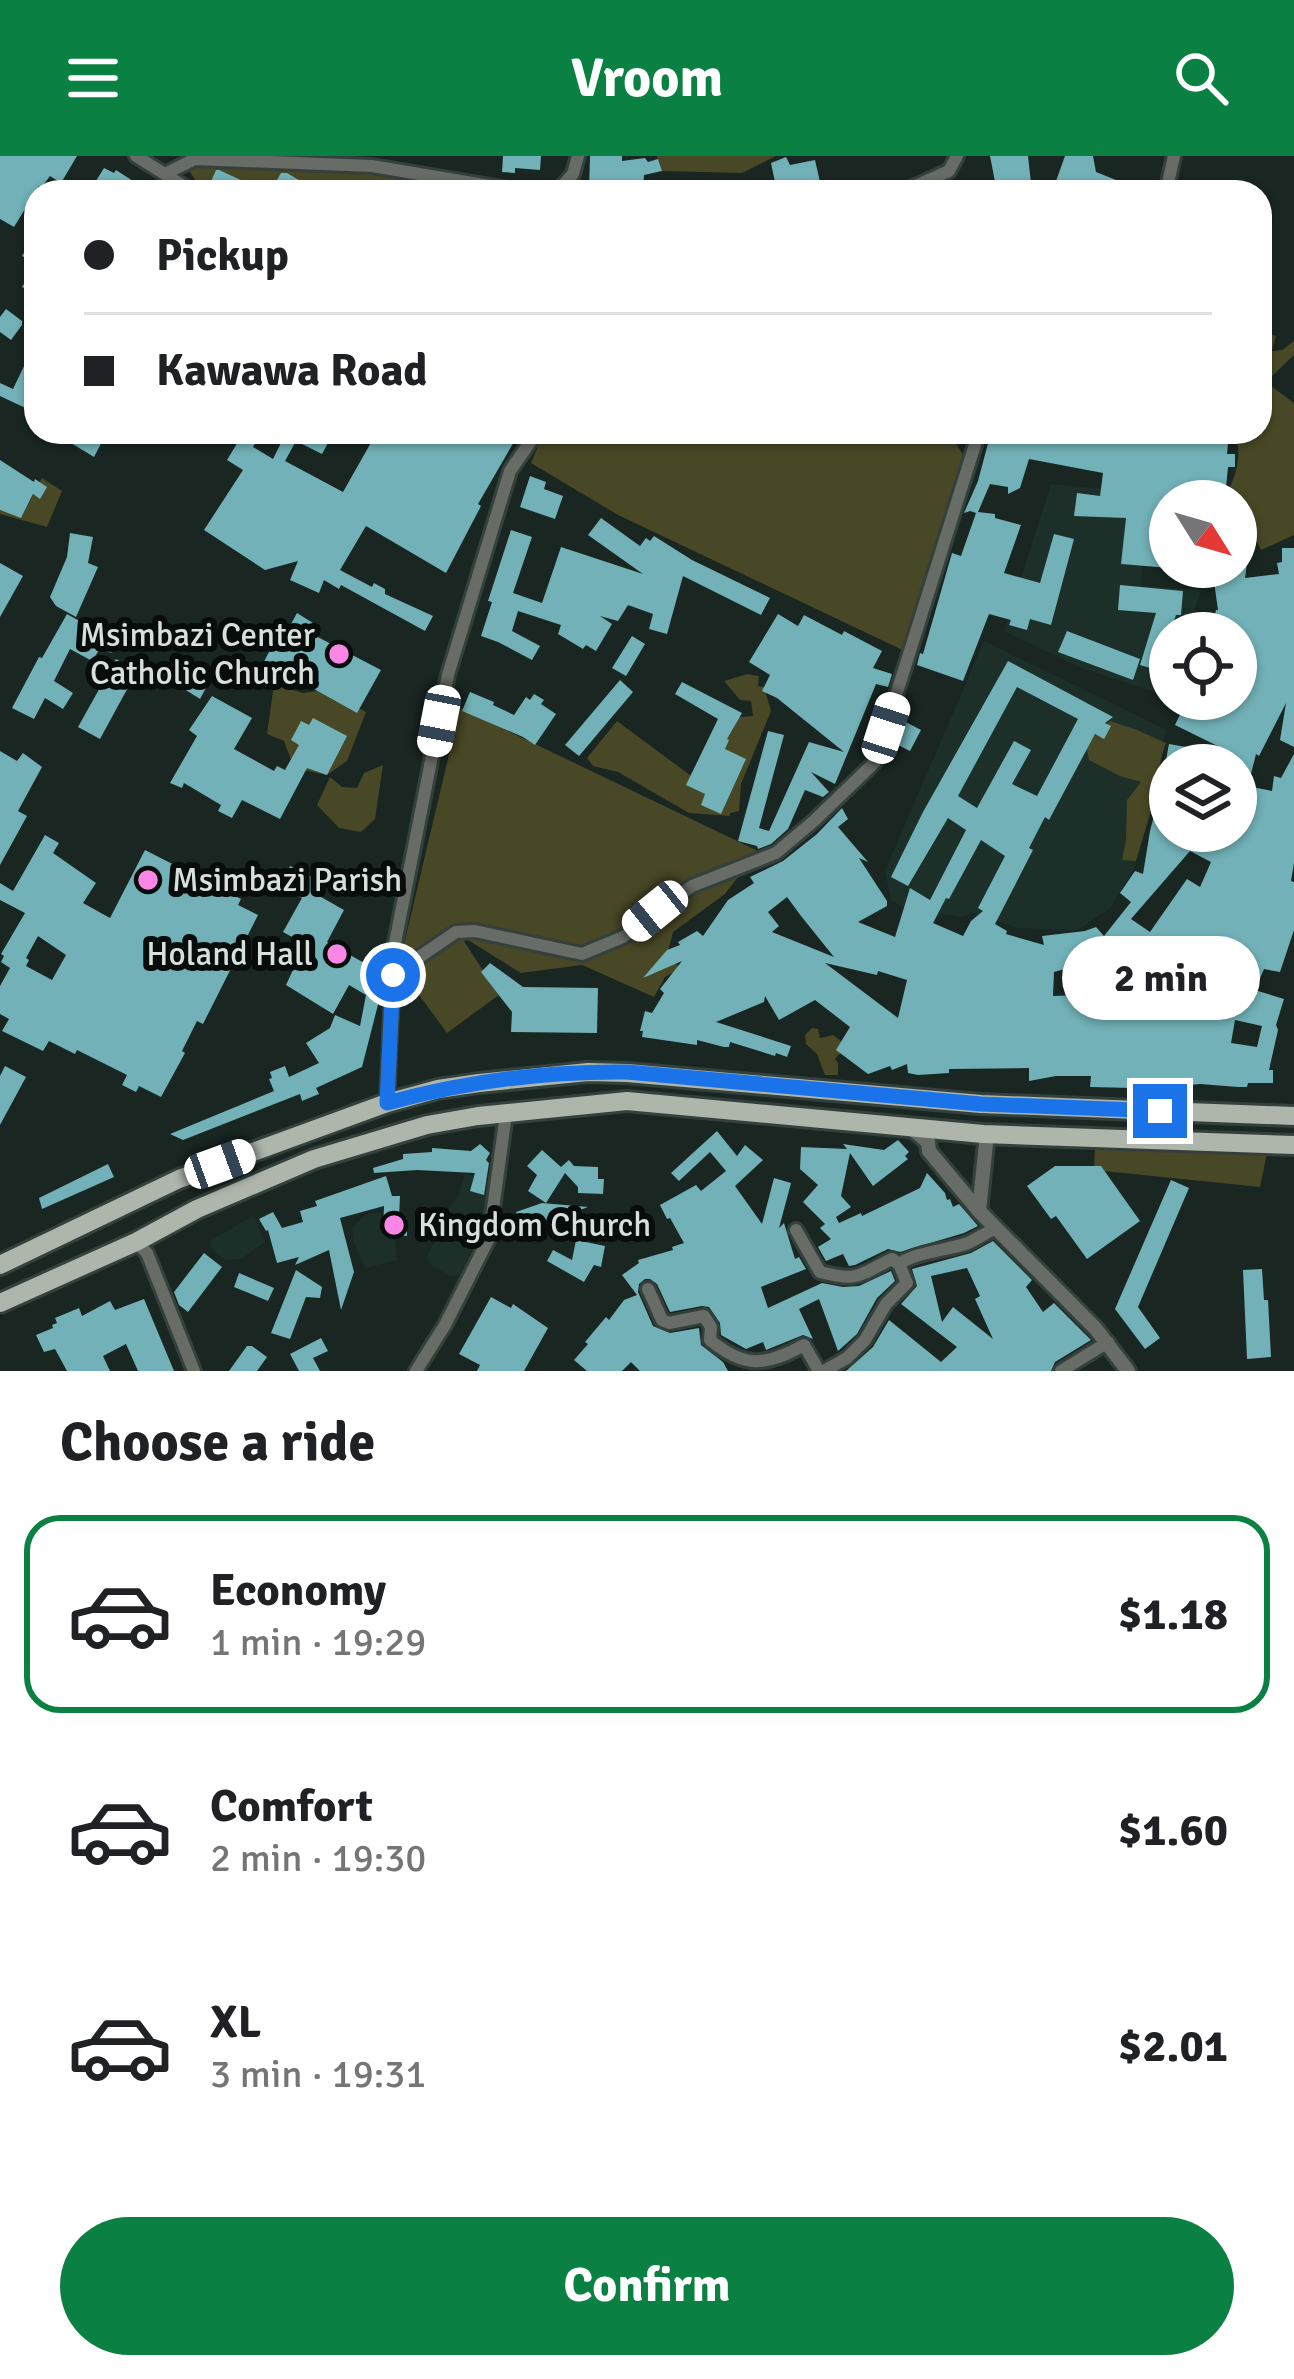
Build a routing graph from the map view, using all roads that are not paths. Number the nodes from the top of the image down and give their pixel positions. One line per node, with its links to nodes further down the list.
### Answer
1 (136, 156): 3 (street)
2 (958, 156): 6 (street)
3 (165, 174): 4 (street); 5 (street)
4 (175, 180)
5 (455, 180)
6 (929, 180)
7 (529, 444): 9 (street)
8 (975, 444): 9 (street)
9 (393, 975): 10 (street)
10 (387, 1103): 12 (main road); 21 (main road)
11 (502, 1114): 13 (main road); 19 (main road); 26 (street)
12 (1294, 1116)
13 (910, 1127): 14 (main road); 16 (street)
14 (982, 1134): 15 (main road); 16 (street)
15 (1294, 1145)
16 (979, 1211): 17 (street)
17 (996, 1228): 20 (street); 24 (street)
18 (796, 1230): 20 (street)
19 (136, 1242): 23 (main road); 25 (street)
20 (898, 1264): 27 (street)
21 (0, 1265)
22 (648, 1289): 27 (street)
23 (0, 1303)
24 (1108, 1342): 28 (street); 29 (street)
25 (193, 1370)
26 (416, 1371)
27 (822, 1371)
28 (1061, 1371)
29 (1128, 1371)

